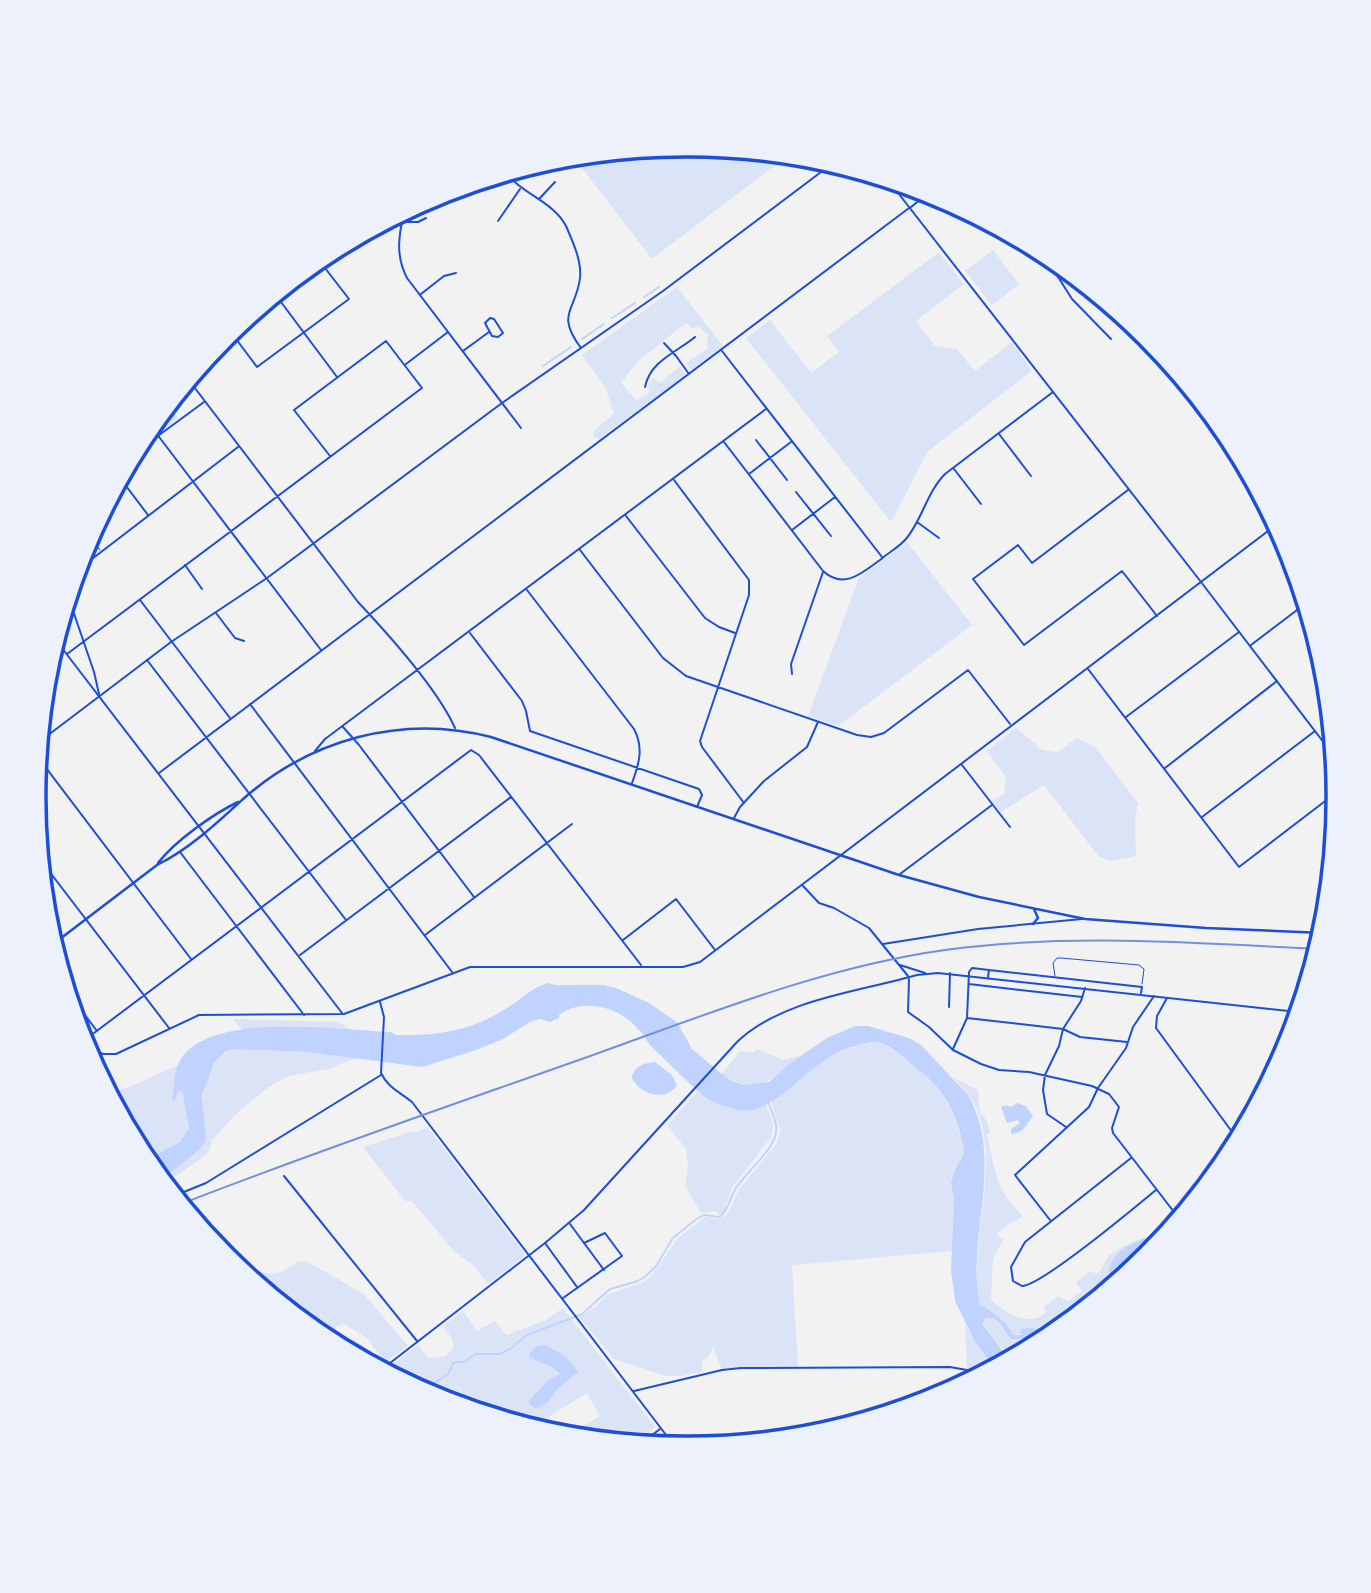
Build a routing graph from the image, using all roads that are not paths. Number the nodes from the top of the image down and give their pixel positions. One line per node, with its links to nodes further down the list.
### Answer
1 (822, 172): 25 (street)
2 (513, 180): 4 (street)
3 (555, 182): 6 (street)
4 (521, 188): 6 (street); 10 (street)
5 (898, 193): 8 (street)
6 (539, 200): 25 (street)
7 (919, 201): 8 (street)
8 (910, 207): 26 (street); 34 (street)
9 (426, 218): 12 (street)
10 (498, 221)
11 (401, 223): 16 (street)
12 (402, 223)
13 (325, 268): 18 (street)
14 (456, 273): 16 (street)
15 (1058, 276): 22 (street)
16 (420, 295): 19 (street)
17 (281, 301): 18 (street)
18 (304, 332): 23 (street); 31 (street)
19 (448, 332): 27 (street); 29 (street)
20 (489, 332): 20 (street); 27 (street)
21 (695, 337): 28 (street)
22 (1111, 338)
23 (237, 340)
24 (664, 343): 28 (street)
25 (582, 348): 36 (street)
26 (721, 350): 30 (street); 37 (street)
27 (463, 351): 36 (street)
28 (672, 352): 30 (street); 33 (street)
29 (405, 365): 31 (street); 46 (street)
30 (689, 374): 85 (street)
31 (337, 377): 46 (street)
32 (194, 387): 35 (street)
33 (645, 387)
34 (1054, 392): 39 (street); 55 (street)
35 (205, 401): 40 (street); 45 (street)
36 (502, 402): 38 (street); 69 (street)
37 (766, 409): 43 (street); 44 (street)
38 (521, 428)
39 (999, 434): 48 (street); 50 (street)
40 (158, 436): 41 (street); 53 (street)
41 (155, 438)
42 (756, 440): 47 (street)
43 (724, 441): 49 (street); 51 (street)
44 (792, 441): 47 (street); 58 (street)
45 (239, 446): 53 (street); 57 (street)
46 (330, 456): 57 (street)
47 (770, 458): 49 (street); 52 (street)
48 (954, 468): 59 (street); 63 (street)
49 (749, 474): 64 (street)
50 (1031, 475)
51 (673, 479): 61 (street); 89 (street)
52 (787, 480)
53 (193, 481): 62 (street); 65 (street)
54 (126, 486): 62 (street)
55 (1129, 489): 78 (street); 86 (street)
56 (796, 492): 60 (street)
57 (276, 496): 65 (street); 69 (street)
58 (836, 497): 60 (street); 73 (street)
59 (981, 504)
60 (814, 514): 64 (street); 67 (street)
61 (625, 515): 71 (street); 89 (street)
62 (148, 516): 72 (street)
63 (916, 522): 68 (street); 73 (street)
64 (792, 530): 76 (street)
65 (230, 531): 75 (street); 77 (street)
66 (1267, 531): 78 (street)
67 (831, 536)
68 (939, 538)
69 (313, 544): 77 (street); 85 (street)
70 (97, 545): 72 (lane)
71 (580, 550): 80 (street); 102 (street)
72 (102, 552): 74 (street)
73 (882, 558): 76 (street)
74 (91, 560)
75 (185, 565): 79 (street); 81 (street)
76 (823, 571): 100 (street)
77 (267, 578): 84 (street); 95 (street)
78 (1202, 582): 86 (street); 87 (street)
79 (202, 589)
80 (526, 590): 88 (street); 119 (street)
81 (139, 599): 90 (street); 92 (street)
82 (1298, 610): 93 (street)
83 (73, 611): 90 (street)
84 (216, 613): 91 (street); 92 (street)
85 (370, 615): 95 (street); 99 (street)
86 (1157, 616): 98 (street)
87 (1239, 631): 93 (street); 106 (street)
88 (469, 632): 99 (street); 119 (street)
89 (736, 633): 102 (street)
90 (83, 641): 96 (street); 103 (street)
91 (244, 641)
92 (171, 642): 97 (street); 105 (street)
93 (1250, 646): 101 (street)
94 (63, 650): 96 (street)
95 (321, 650): 104 (street)
96 (66, 654): 103 (street)
97 (147, 660): 103 (street); 113 (street)
98 (1088, 668): 106 (street); 109 (street)
99 (416, 671): 108 (street); 110 (street)
100 (792, 674)
101 (1277, 681): 111 (street); 120 (street)
102 (717, 687): 107 (street); 129 (street)
103 (99, 695): 112 (street); 122 (street)
104 (250, 704): 105 (street); 117 (street)
105 (230, 718): 113 (street)
106 (1125, 718): 120 (street)
107 (818, 722): 109 (street); 129 (street)
108 (342, 726): 114 (street); 116 (street)
109 (1012, 726): 118 (street)
110 (455, 729): 114 (highway); 123 (highway)
111 (1315, 731): 115 (street); 132 (street)
112 (49, 734)
113 (207, 736): 122 (street); 124 (street)
114 (353, 738): 116 (highway); 127 (street)
115 (1323, 741)
116 (315, 752): 117 (highway)
117 (294, 763): 124 (highway); 138 (street)
118 (962, 764): 130 (street); 142 (street)
119 (637, 768): 123 (street); 131 (street)
120 (1164, 768): 132 (street)
121 (47, 769): 147 (street)
122 (158, 773): 135 (street)
123 (632, 784): 131 (highway)
124 (250, 794): 126 (highway); 144 (street)
125 (511, 797): 127 (street); 139 (street); 140 (street)
126 (242, 801): 135 (highway); 137 (highway)
127 (401, 801): 138 (street); 140 (street)
128 (1326, 801): 132 (street)
129 (744, 803): 133 (street)
130 (992, 804): 136 (street); 146 (street)
131 (697, 807): 133 (highway)
132 (1201, 817)
133 (734, 819): 142 (highway)
134 (572, 824): 139 (street)
135 (200, 827): 137 (street); 143 (highway)
136 (1010, 827)
137 (204, 833): 141 (highway); 151 (street)
138 (351, 838): 144 (street); 149 (street)
139 (547, 843): 150 (street); 161 (street)
140 (439, 851): 149 (street); 150 (street)
141 (179, 852): 143 (highway); 157 (street)
142 (841, 855): 146 (highway); 148 (street)
143 (157, 865): 147 (highway)
144 (308, 870): 151 (street); 155 (street)
145 (50, 873): 153 (street)
146 (899, 875): 152 (highway)
147 (134, 883): 153 (highway); 165 (street)
148 (803, 885): 162 (street); 163 (street)
149 (389, 888): 155 (street); 159 (street)
150 (474, 897): 159 (street)
151 (261, 906): 157 (street); 164 (street)
152 (1034, 909): 154 (highway); 156 (highway)
153 (86, 919): 160 (highway); 182 (street)
154 (1085, 919): 156 (street); 158 (highway)
155 (346, 920): 164 (street)
156 (1032, 924): 162 (street)
157 (236, 925): 165 (street); 191 (street)
158 (1311, 932)
159 (424, 935): 169 (street)
160 (62, 938)
161 (622, 941): 163 (street); 166 (street)
162 (882, 944): 167 (street)
163 (716, 951): 166 (street)
164 (299, 956): 190 (street)
165 (191, 959): 182 (street)
166 (641, 965): 169 (street)
167 (899, 965): 170 (street); 174 (street)
168 (989, 970): 172 (street); 173 (street); 175 (street)
169 (452, 972): 186 (street)
170 (929, 973): 171 (street); 174 (street)
171 (950, 973): 172 (street); 187 (street)
172 (968, 974): 173 (street); 177 (street)
173 (988, 977): 178 (street)
174 (909, 978): 198 (street); 211 (street)
175 (1055, 978): 176 (street); 179 (lane)
176 (1066, 979): 178 (street); 179 (street)
177 (969, 984): 184 (street); 192 (street)
178 (1066, 986): 180 (street)
179 (1142, 987): 181 (street)
180 (1085, 988): 181 (street); 184 (street)
181 (1141, 994): 183 (street)
182 (145, 995): 193 (street); 195 (street)
183 (1155, 996): 185 (street); 197 (street)
184 (1083, 997): 194 (street)
185 (1168, 998): 188 (street); 204 (street)
186 (380, 1001): 190 (street); 200 (street)
187 (949, 1007)
188 (1289, 1011)
189 (83, 1013): 195 (street)
190 (344, 1014): 191 (street)
191 (304, 1015): 193 (street)
192 (967, 1018): 194 (street); 198 (street)
193 (169, 1028): 199 (street)
194 (1063, 1029): 197 (street); 201 (street)
195 (97, 1031): 196 (street)
196 (92, 1035)
197 (1128, 1042): 202 (street)
198 (953, 1050): 201 (street)
199 (99, 1052)
200 (382, 1074): 208 (street); 214 (street)
201 (1045, 1074): 202 (street); 203 (street)
202 (1098, 1088): 203 (street); 205 (street)
203 (1067, 1128): 210 (street)
204 (1231, 1131)
205 (1132, 1157): 207 (street); 210 (street)
206 (285, 1176): 218 (street)
207 (1157, 1190): 209 (street); 210 (street)
208 (183, 1192)
209 (1173, 1211)
210 (1051, 1221)
211 (569, 1223): 212 (street); 213 (street)
212 (545, 1243): 214 (street); 216 (street)
213 (584, 1243): 215 (street); 215 (street)
214 (529, 1256): 217 (street); 218 (street)
215 (604, 1270): 216 (street)
216 (578, 1287): 217 (street)
217 (562, 1299): 221 (street)
218 (417, 1341): 219 (street)
219 (389, 1363)
220 (968, 1370): 221 (street)
221 (633, 1391): 222 (street)
222 (661, 1428): 223 (street); 224 (street)
223 (652, 1435)
224 (667, 1436)

